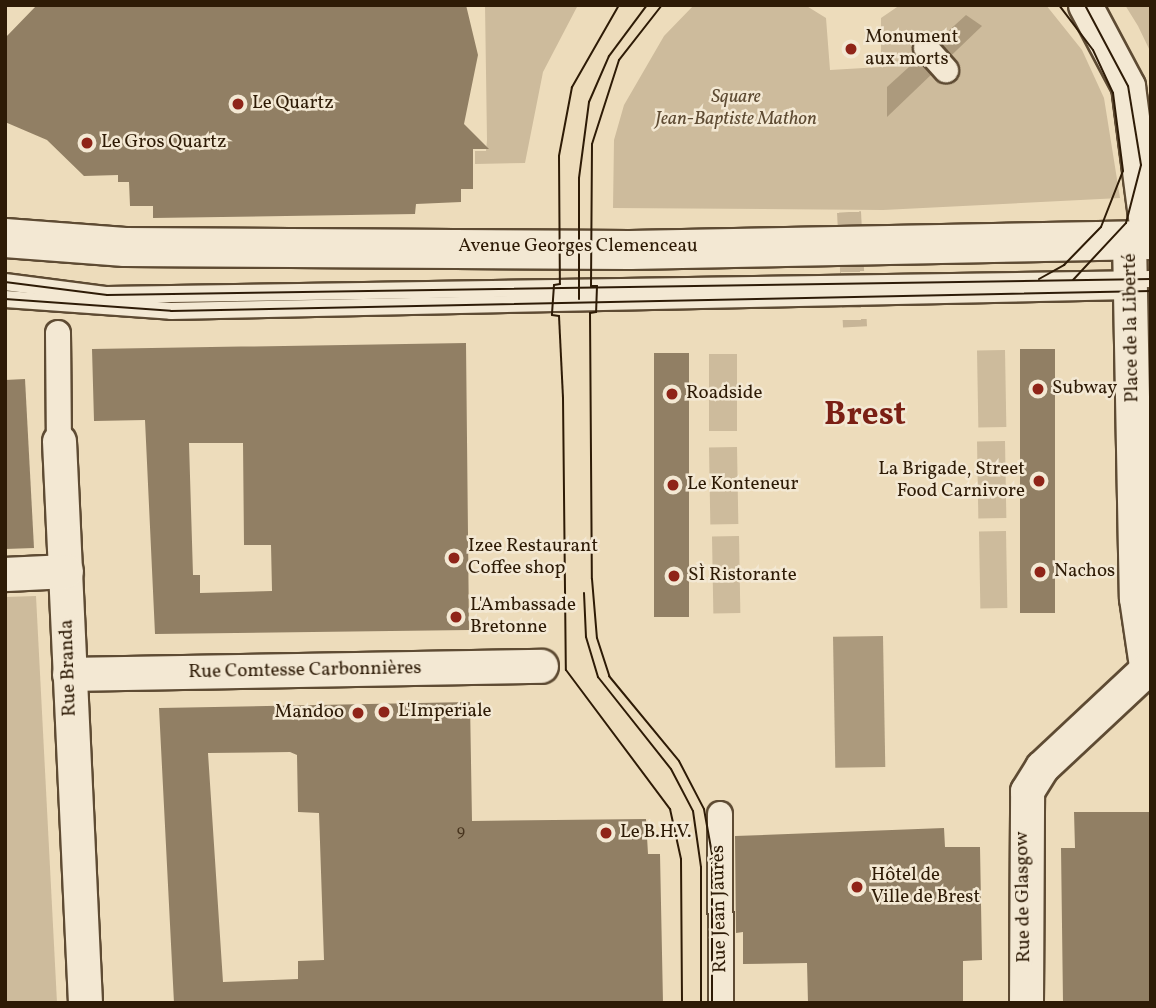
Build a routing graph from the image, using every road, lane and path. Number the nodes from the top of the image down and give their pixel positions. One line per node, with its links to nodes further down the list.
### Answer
1 (1085, 5): 5 (street, Place de la Liberté)
2 (926, 48): 3 (street)
3 (946, 70)
4 (5, 237): 5 (main road, Avenue Georges Clemenceau)
5 (1143, 240): 7 (street, Place de la Liberté)
6 (5, 282): 7 (lane)
7 (1138, 283): 8 (lane); 14 (street, Place de la Liberté)
8 (5, 299)
9 (58, 333): 10 (street, Rue Branda)
10 (59, 441): 11 (street, Rue Branda)
11 (66, 571): 12 (street); 15 (street, Rue Branda)
12 (5, 574)
13 (541, 666): 15 (street, Rue Comtesse Carbonnières)
14 (1148, 666): 16 (street, Place de la Liberté)
15 (69, 674): 18 (street, Rue Branda)
16 (1027, 791): 20 (street, Rue de Glasgow)
17 (720, 814): 19 (street, Rue Jean Jaurès)
18 (85, 1003)
19 (721, 1003)
20 (1026, 1003)

